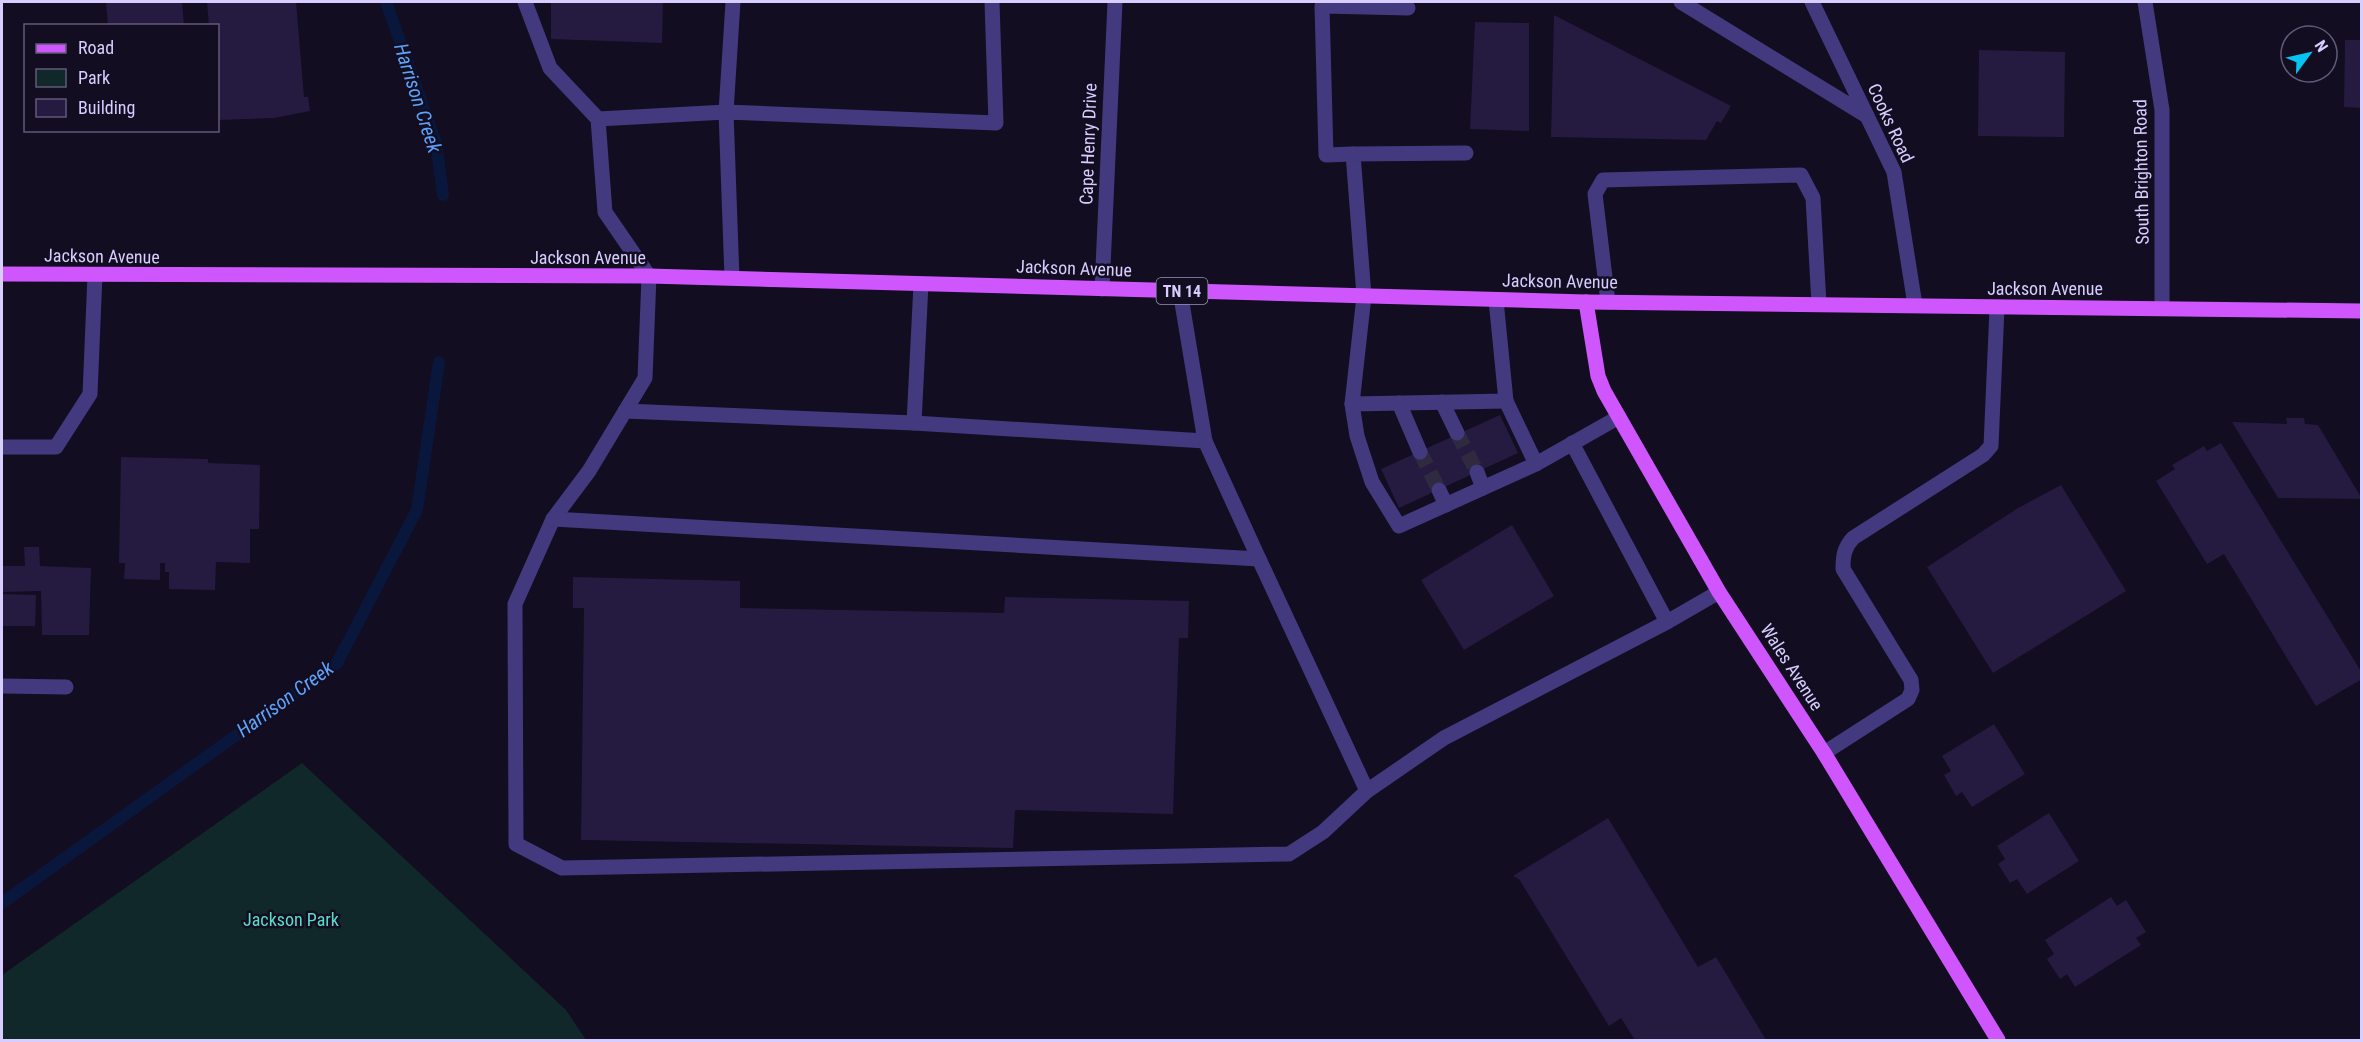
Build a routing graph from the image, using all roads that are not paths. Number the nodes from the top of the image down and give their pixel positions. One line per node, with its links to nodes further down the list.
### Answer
1 (525, 2): 11 (street)
2 (733, 2): 9 (street)
3 (992, 2): 9 (street)
4 (1115, 2): 19 (street, Cape Henry Drive)
5 (1681, 2): 10 (street)
6 (1812, 2): 10 (street, Cooks Road)
7 (2145, 2): 27 (street, South Brighton Road)
8 (1408, 8): 13 (street)
9 (726, 112): 11 (street); 17 (street)
10 (1867, 116): 26 (street, Cooks Road)
11 (598, 119): 16 (street)
12 (1466, 153): 13 (street)
13 (1353, 154): 21 (street)
14 (2, 274): 15 (main road, Jackson Avenue / TN 14)
15 (94, 275): 16 (main road, Jackson Avenue / TN 14); 40 (street)
16 (649, 276): 17 (main road, Jackson Avenue / TN 14); 34 (street)
17 (732, 278): 18 (main road, Jackson Avenue / TN 14)
18 (921, 284): 19 (main road, Jackson Avenue / TN 14); 36 (street)
19 (1102, 289): 20 (main road, Jackson Avenue / TN 14)
20 (1180, 291): 21 (main road, Jackson Avenue / TN 14); 38 (street)
21 (1364, 296): 22 (main road, Jackson Avenue / TN 14); 33 (street)
22 (1496, 300): 23 (main road, Jackson Avenue / TN 14); 30 (street)
23 (1586, 302): 24 (main road, Jackson Avenue / TN 14); 35 (main road, Wales Avenue)
24 (1608, 302): 25 (main road, Jackson Avenue / TN 14); 25 (street)
25 (1819, 304): 26 (main road, Jackson Avenue / TN 14)
26 (1915, 305): 28 (main road, Jackson Avenue / TN 14)
27 (2162, 307): 28 (main road, Jackson Avenue / TN 14); 29 (main road, Jackson Avenue / TN 14)
28 (1997, 308): 53 (street)
29 (2361, 311)
30 (1506, 401): 31 (street); 42 (street)
31 (1442, 402): 32 (street); 37 (street)
32 (1399, 403): 33 (street); 41 (street)
33 (1352, 404): 46 (street)
34 (625, 411): 36 (street); 47 (street)
35 (1619, 417): 39 (street); 49 (main road, Wales Avenue)
36 (914, 423): 38 (street)
37 (1457, 433)
38 (1205, 441): 48 (street)
39 (1572, 443): 42 (street); 50 (street)
40 (2, 447)
41 (1420, 452)
42 (1536, 464): 44 (street)
43 (1477, 472): 44 (street)
44 (1483, 488): 46 (street)
45 (1439, 490): 46 (street)
46 (1446, 505)
47 (553, 519): 48 (street); 54 (street)
48 (1259, 559): 54 (street)
49 (1719, 592): 50 (street); 53 (main road, Wales Avenue)
50 (1667, 622): 54 (street)
51 (2, 686): 52 (street)
52 (66, 687)
53 (1824, 753): 55 (main road, Wales Avenue)
54 (1367, 791)
55 (1998, 1041)

